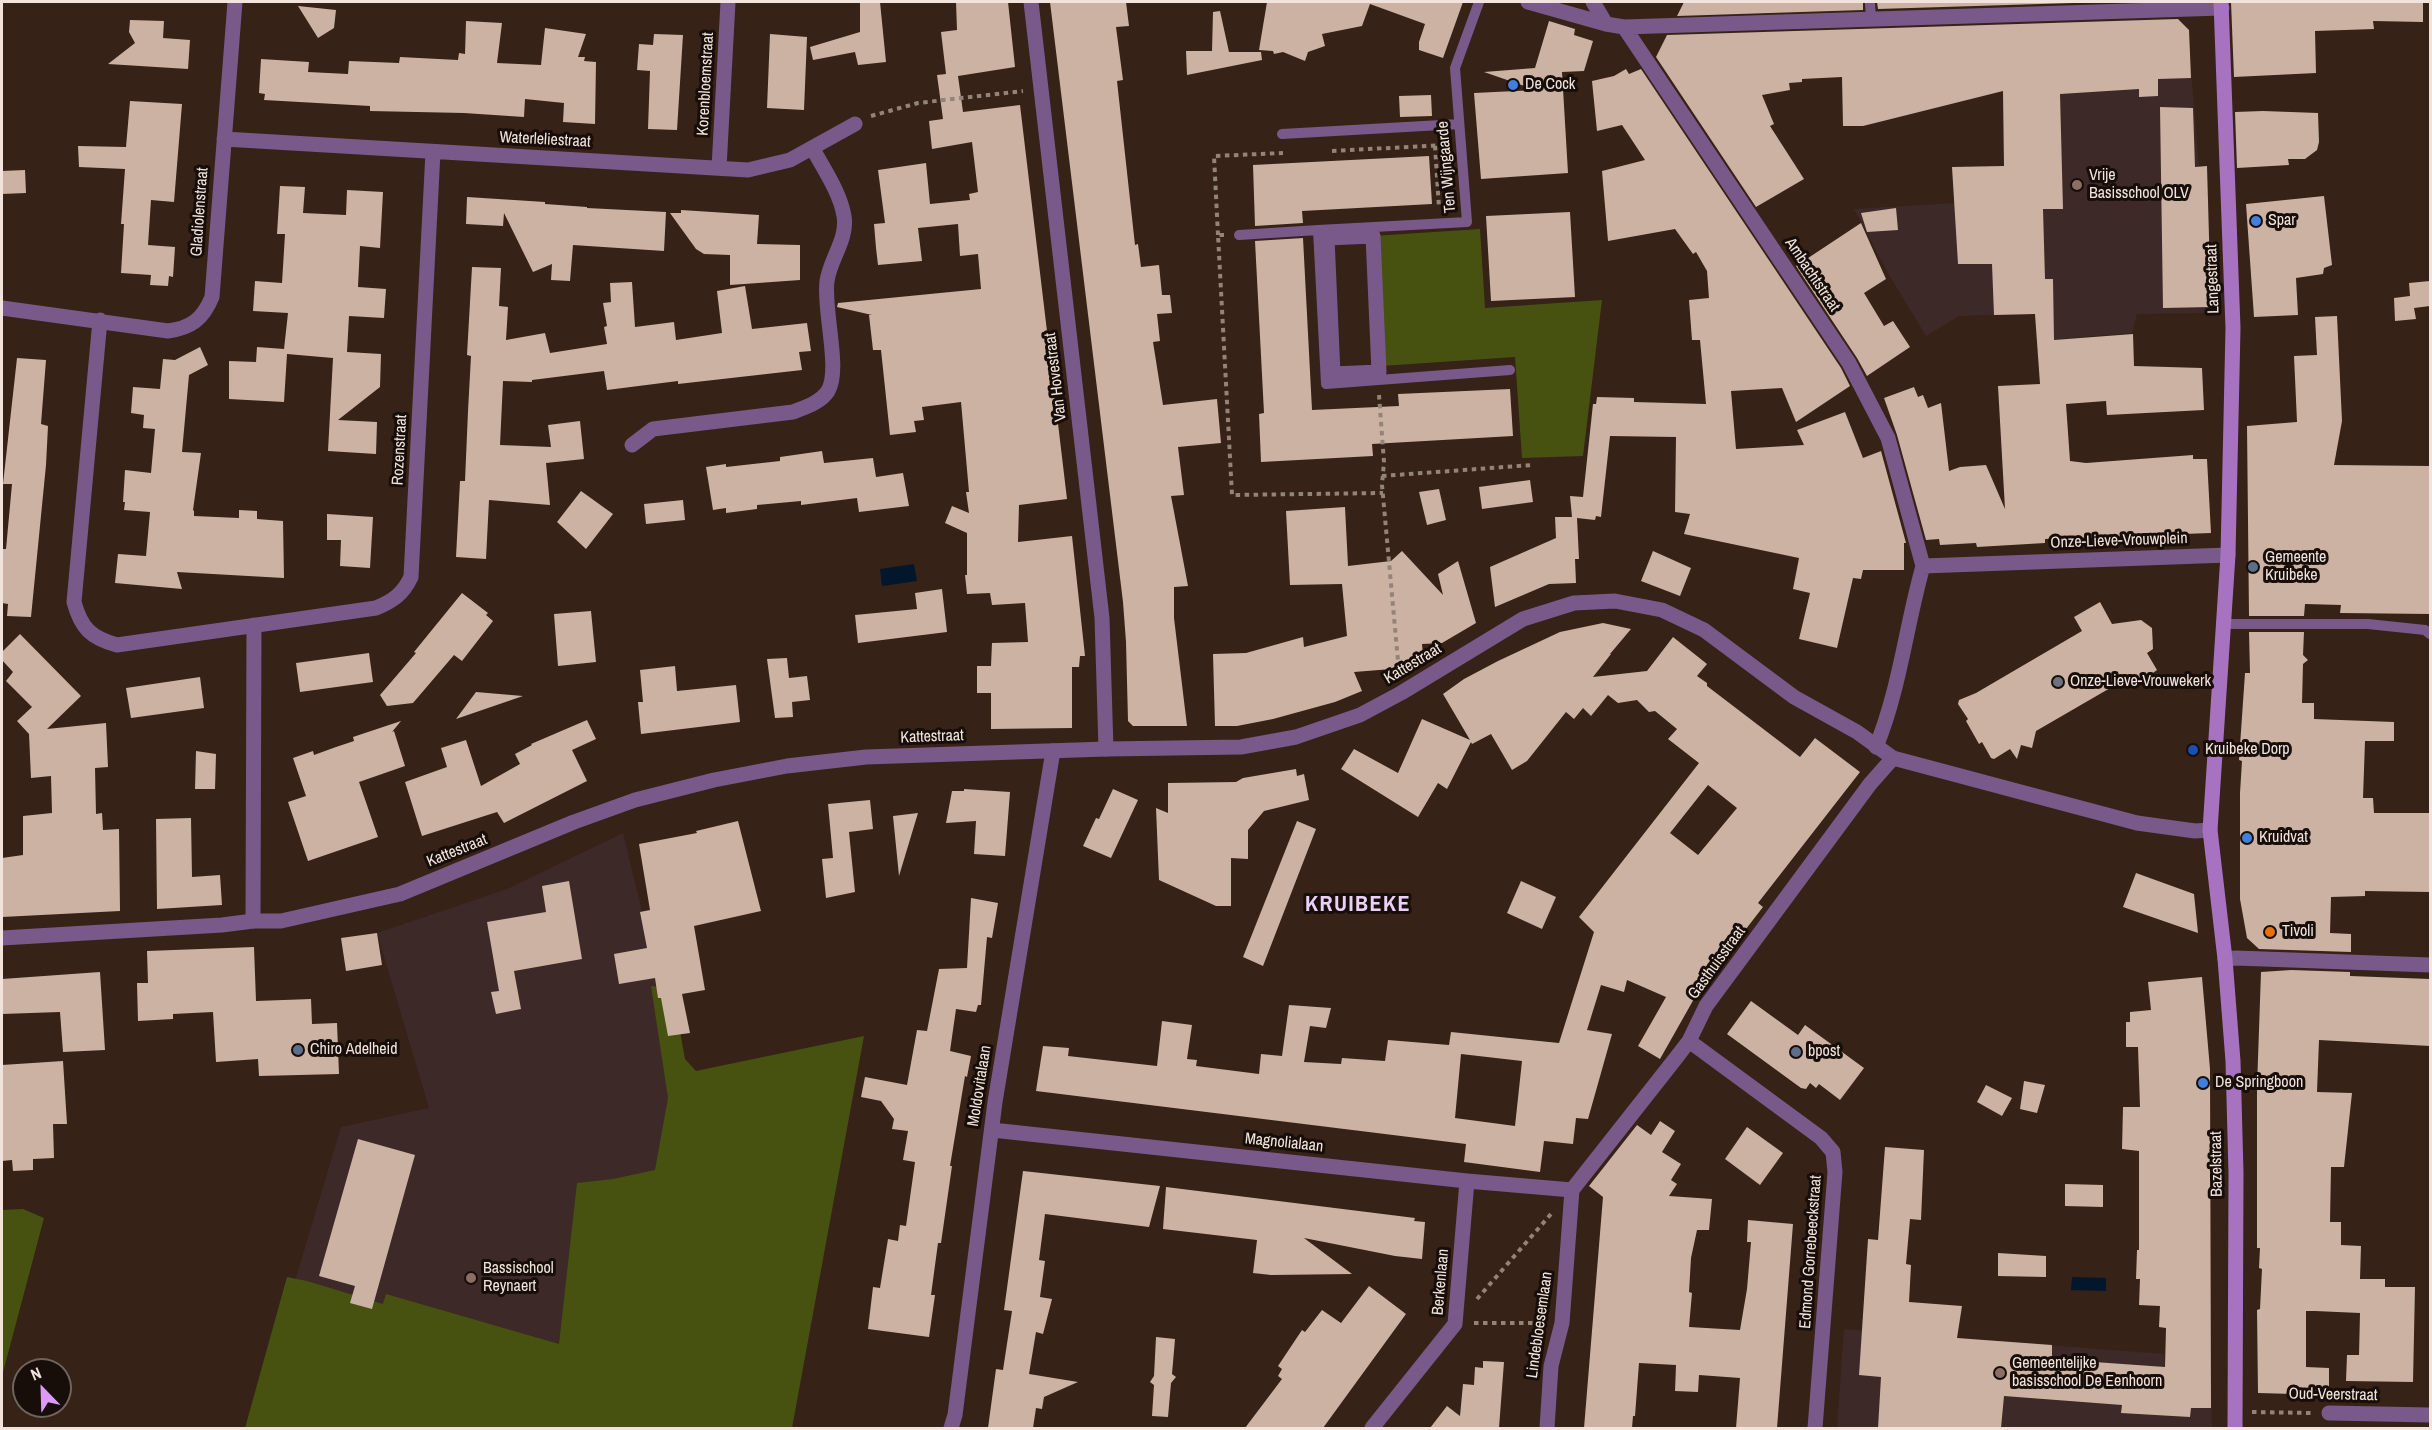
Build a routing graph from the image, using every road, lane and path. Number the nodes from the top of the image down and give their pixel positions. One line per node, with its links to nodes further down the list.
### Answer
1 (235, 2): 15 (street, Gladiolenstraat)
2 (728, 2): 22 (street, Korenbloemstraat)
3 (1031, 2): 11 (street, Van Hovestraat)
4 (1479, 2): 13 (lane, Ten Wijngaarde)
5 (1528, 2): 9 (street)
6 (1593, 2): 9 (street)
7 (2222, 5): 8 (street); 35 (main road, Langestraat)
8 (1870, 10): 10 (street)
9 (1606, 24): 10 (street)
10 (1624, 27): 36 (street, Ambachtstraat)
11 (1040, 89): 12 (path); 42 (street, Van Hovestraat)
12 (855, 124): 18 (street, Waterleliestraat)
13 (1459, 124): 14 (lane); 16 (lane, Ten Wijngaarde)
14 (1282, 134)
15 (224, 139): 20 (street, Waterleliestraat); 28 (street, Gladiolenstraat)
16 (1461, 144): 17 (path); 23 (lane, Ten Wijngaarde)
17 (1435, 146): 19 (path); 23 (path)
18 (813, 149): 22 (street, Waterleliestraat); 31 (street)
19 (1330, 151)
20 (433, 152): 22 (street, Waterleliestraat); 38 (street, Rozenstraat)
21 (1284, 153): 25 (path)
22 (719, 168)
23 (1440, 223): 24 (lane, Ten Wijngaarde)
24 (1322, 234): 24 (street); 26 (lane, Ten Wijngaarde); 30 (lane)
25 (1218, 235): 26 (path); 34 (path)
26 (1239, 235)
27 (2, 308): 28 (street)
28 (100, 320): 38 (street, Rozenstraat)
29 (1510, 370): 30 (lane)
30 (1378, 381): 33 (path)
31 (632, 445)
32 (1532, 465): 33 (path)
33 (1382, 476): 34 (path)
34 (1383, 494): 40 (path)
35 (2228, 555): 36 (street, Onze-Lieve-Vrouwplein); 37 (main road)
36 (1923, 566): 41 (street)
37 (2222, 624): 39 (lane); 45 (main road)
38 (254, 625): 46 (street)
39 (2430, 634)
40 (1401, 693): 41 (street, Kattestraat); 42 (street, Kattestraat)
41 (1876, 747): 44 (street)
42 (1106, 749): 43 (street, Kattestraat)
43 (1053, 751): 46 (street, Kattestraat); 51 (street, Moldovitalaan)
44 (1893, 758): 45 (street); 50 (street, Gasthuisstraat)
45 (2210, 830): 48 (main road, Bazelstraat)
46 (253, 921): 47 (street, Kattestraat)
47 (2, 938)
48 (2225, 959): 49 (street); 56 (main road, Bazelstraat)
49 (2430, 965)
50 (1689, 1041): 53 (street, Gasthuisstraat); 62 (street, Edmond Gorrebeeckstraat)
51 (992, 1130): 52 (street, Magnolialaan); 59 (street, Moldovitalaan)
52 (1467, 1181): 53 (street, Magnolialaan); 55 (street, Berkenlaan)
53 (1572, 1190): 54 (street, Lindebloesemlaan); 55 (path)
54 (1562, 1323): 55 (path); 61 (street, Lindebloesemlaan)
55 (1455, 1324): 60 (street, Berkenlaan)
56 (2234, 1412): 57 (path, Oud-Veerstraat); 63 (main road, Bazelstraat)
57 (2330, 1413): 58 (street, Oud-Veerstraat)
58 (2430, 1415)
59 (951, 1428)
60 (1372, 1428)
61 (1547, 1428)
62 (1815, 1428)
63 (2235, 1428)

